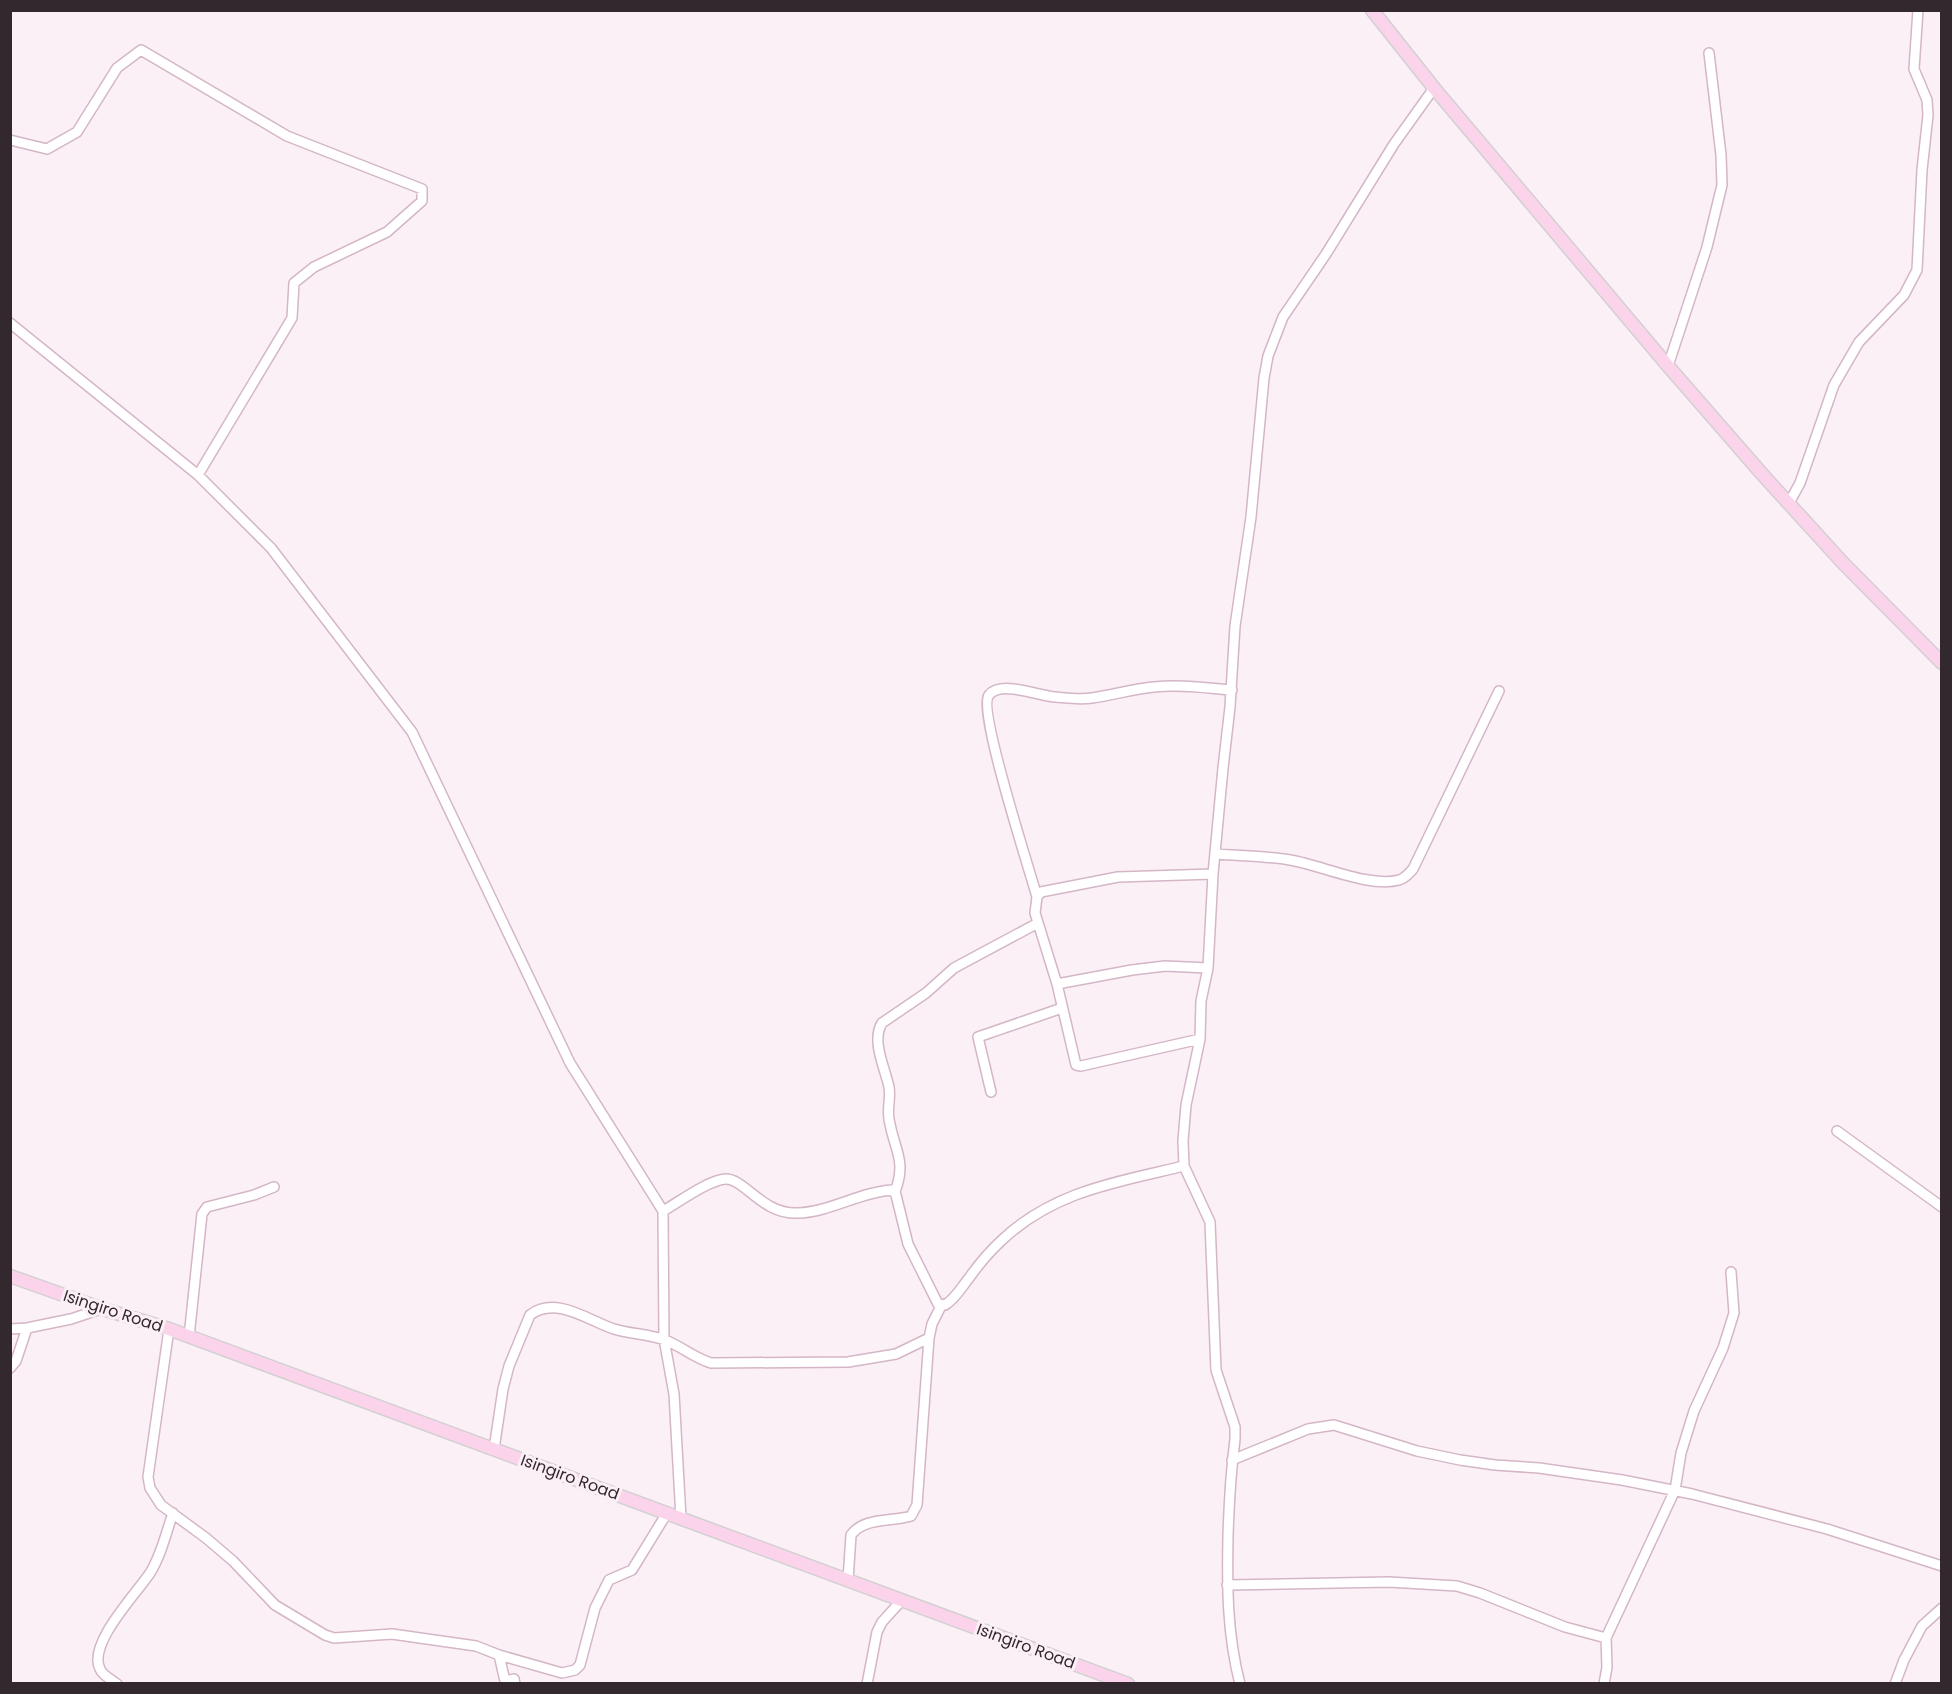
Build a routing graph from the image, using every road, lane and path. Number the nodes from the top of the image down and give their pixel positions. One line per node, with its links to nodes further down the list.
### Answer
1 (1372, 10): 4 (main road)
2 (1918, 10): 9 (street)
3 (1709, 53): 7 (street)
4 (1434, 88): 7 (main road); 11 (street)
5 (10, 140): 8 (street)
6 (10, 323): 8 (street)
7 (1668, 366): 9 (main road)
8 (198, 475): 27 (street)
9 (1789, 503): 10 (main road)
10 (1941, 663)
11 (1232, 690): 13 (street); 15 (street)
12 (1499, 691): 13 (street)
13 (1216, 854): 14 (street)
14 (1213, 874): 15 (street); 17 (street)
15 (1037, 897): 16 (street)
16 (1038, 923): 18 (street); 25 (street)
17 (1208, 968): 18 (street); 20 (street)
18 (1057, 984): 19 (street)
19 (1062, 1008): 20 (street); 21 (street)
20 (1200, 1039): 23 (street)
21 (991, 1092)
22 (1837, 1131): 26 (street)
23 (1184, 1166): 30 (street); 40 (street)
24 (274, 1186): 35 (street)
25 (895, 1192): 27 (street); 30 (street)
26 (1941, 1207)
27 (663, 1211): 37 (street)
28 (1731, 1272): 41 (street)
29 (10, 1276): 31 (main road, Isingiro Road)
30 (941, 1305): 36 (street)
31 (103, 1309): 32 (street); 34 (main road, Isingiro Road)
32 (27, 1328): 33 (street); 38 (street)
33 (10, 1329)
34 (169, 1329): 35 (main road, Isingiro Road); 42 (street)
35 (189, 1337): 39 (main road, Isingiro Road)
36 (929, 1338): 37 (street); 46 (street)
37 (664, 1339): 39 (street); 44 (street)
38 (10, 1368)
39 (494, 1449): 43 (main road, Isingiro Road)
40 (1232, 1460): 41 (street); 47 (street)
41 (1675, 1490): 45 (street); 50 (street)
42 (173, 1513): 51 (street); 52 (street)
43 (667, 1513): 44 (main road, Isingiro Road); 51 (street)
44 (681, 1518): 46 (main road, Isingiro Road)
45 (1941, 1566)
46 (848, 1580): 48 (main road, Isingiro Road)
47 (1227, 1585): 50 (street); 56 (street)
48 (902, 1600): 54 (street); 55 (main road, Isingiro Road)
49 (1941, 1608): 58 (street)
50 (1606, 1638): 57 (street)
51 (499, 1655): 53 (street)
52 (117, 1683)
53 (515, 1683)
54 (867, 1683)
55 (1128, 1683)
56 (1240, 1683)
57 (1604, 1683)
58 (1895, 1683)

